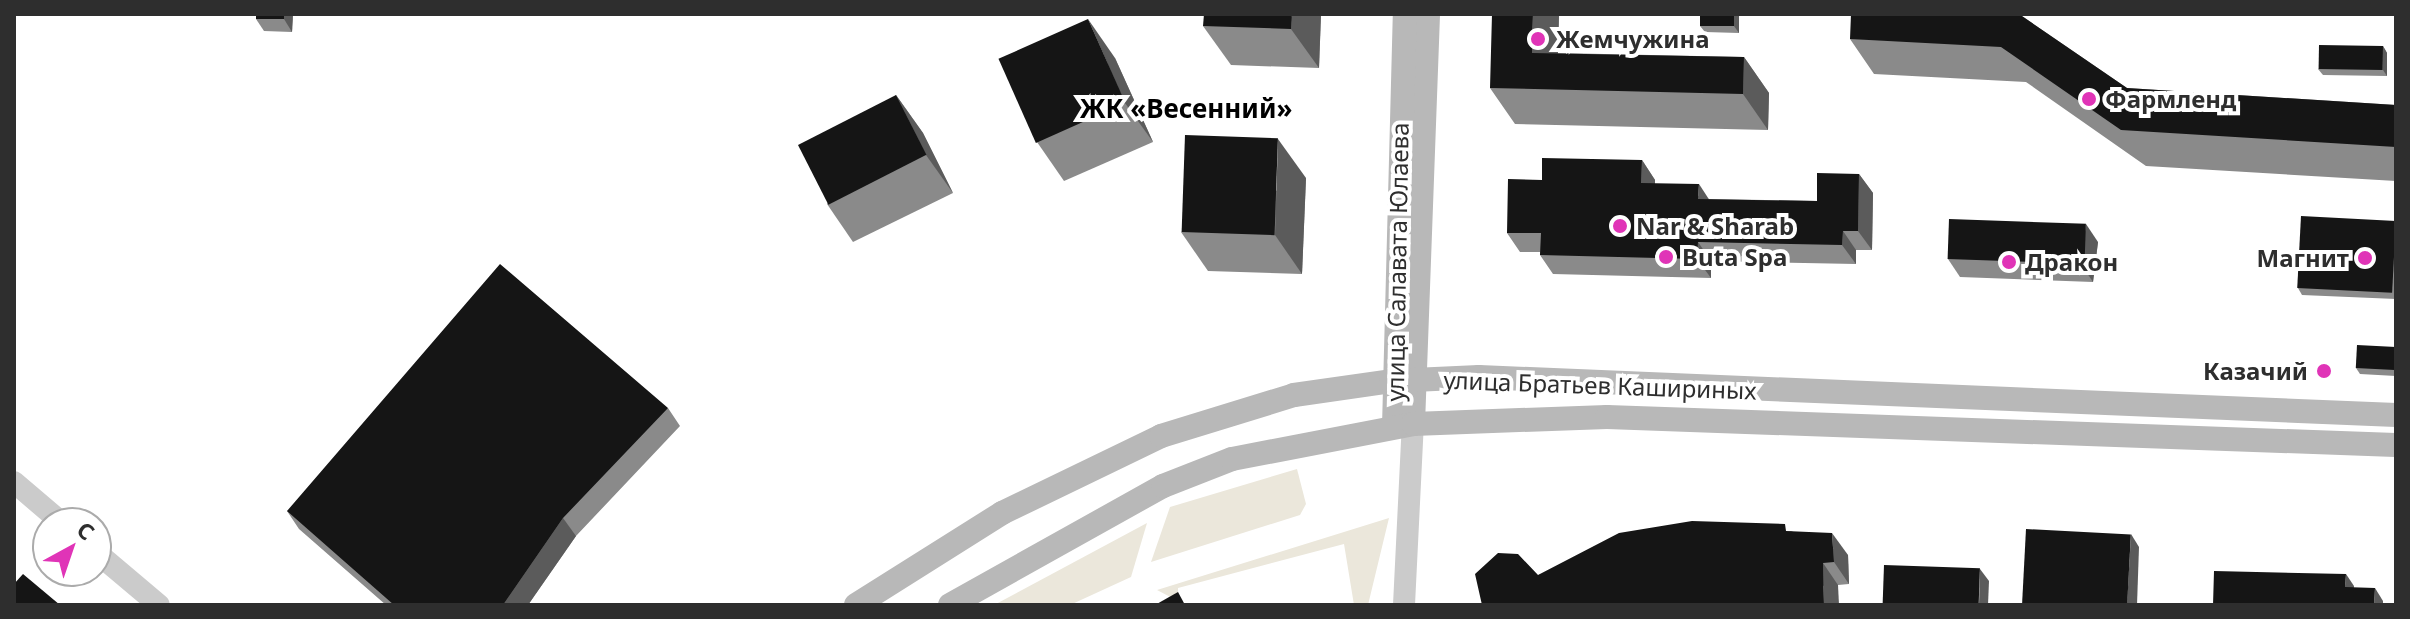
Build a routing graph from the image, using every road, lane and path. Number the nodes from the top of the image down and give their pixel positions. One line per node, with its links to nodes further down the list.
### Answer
1 (1405, 14): 3 (main road, улица Салавата Юлаева)
2 (1428, 14): 3 (main road, улица Салавата Юлаева)
3 (1402, 380): 4 (main road, улица Братьев Кашириных); 7 (main road, улица Салавата Юлаева); 13 (main road, улица Братьев Кашириных)
4 (1749, 389): 5 (main road, улица Братьев Кашириных); 6 (main road)
5 (2396, 415)
6 (1748, 424): 7 (main road, улица Братьев Кашириных); 8 (main road, улица Братьев Кашириных)
7 (1403, 426): 14 (main road, улица Братьев Кашириных); 15 (street, улица Салавата Юлаева)
8 (2396, 445)
9 (14, 482): 10 (street)
10 (43, 507)
11 (112, 565): 12 (street)
12 (159, 605)
13 (856, 605)
14 (950, 605)
15 (1404, 605)

